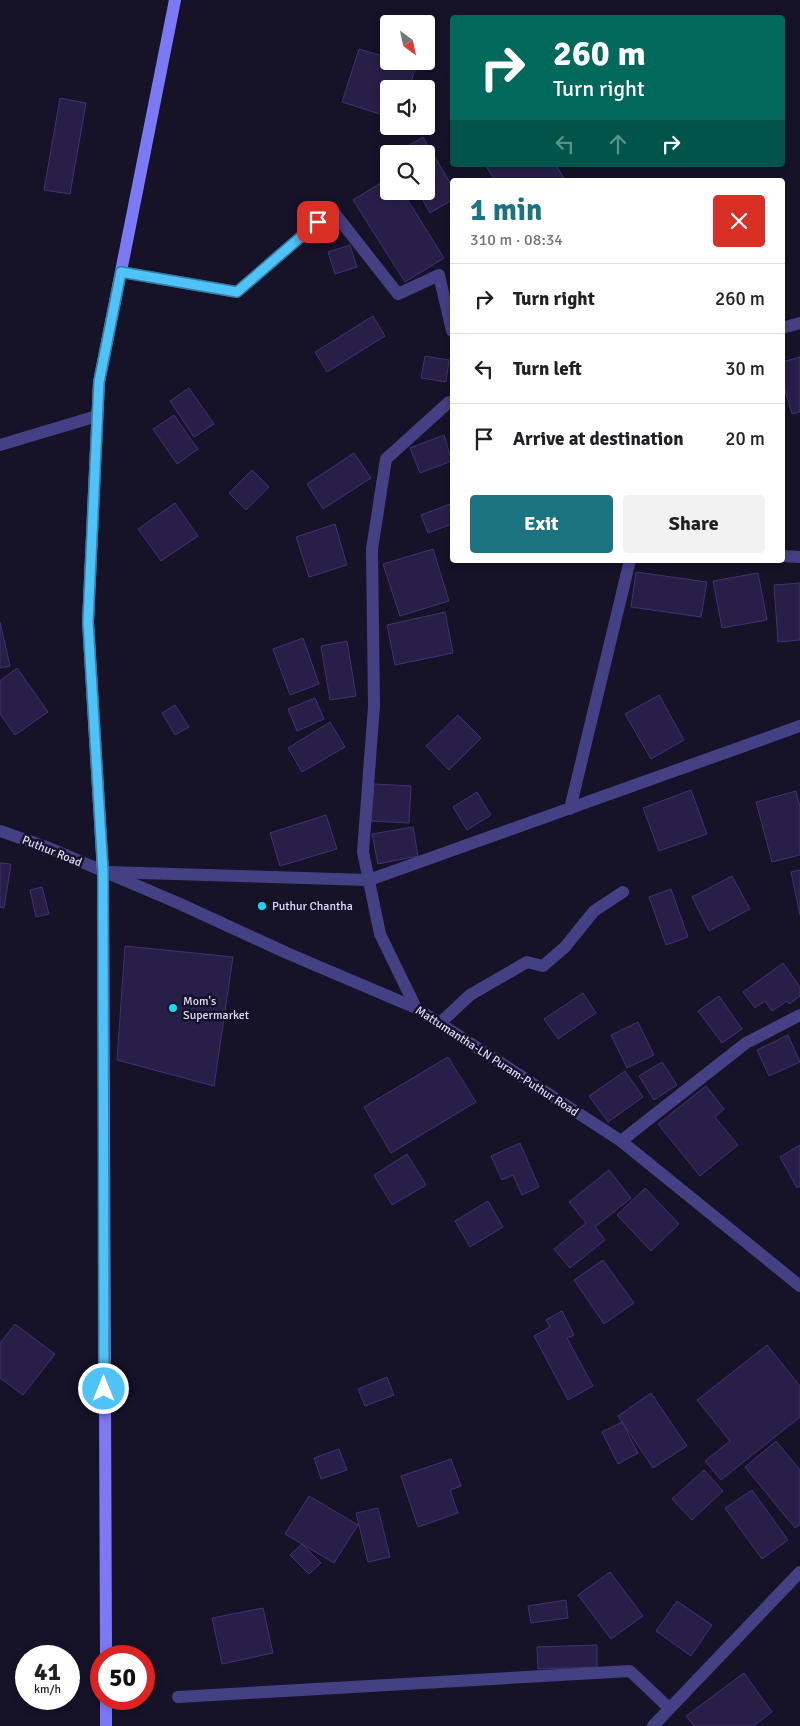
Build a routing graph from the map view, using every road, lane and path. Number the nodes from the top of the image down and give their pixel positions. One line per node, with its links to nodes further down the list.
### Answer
1 (175, 0): 2 (main road)
2 (121, 272): 3 (street); 7 (main road)
3 (450, 322)
4 (800, 323): 5 (street)
5 (785, 327)
6 (450, 402): 16 (street)
7 (97, 416): 8 (street); 15 (main road)
8 (0, 445)
9 (785, 556): 10 (street)
10 (800, 556)
11 (629, 563): 13 (street)
12 (800, 726): 13 (street)
13 (570, 809): 16 (street)
14 (0, 831): 15 (street, Puthur Road)
15 (103, 872): 16 (street); 18 (street, Mattumantha-LN Puram-Puthur Road); 24 (main road)
16 (368, 880): 18 (street)
17 (622, 892): 20 (street)
18 (416, 1008): 20 (street, Mattumantha-LN Puram-Puthur Road)
19 (800, 1015): 21 (street)
20 (439, 1024): 21 (street, Mattumantha-LN Puram-Puthur Road)
21 (621, 1141): 22 (street, Mattumantha-LN Puram-Puthur Road)
22 (800, 1286)
23 (800, 1572): 26 (street)
24 (106, 1645)
25 (178, 1697): 26 (street)
26 (669, 1708): 29 (street)
27 (106, 1710): 28 (main road)
28 (106, 1726)
29 (653, 1726)

